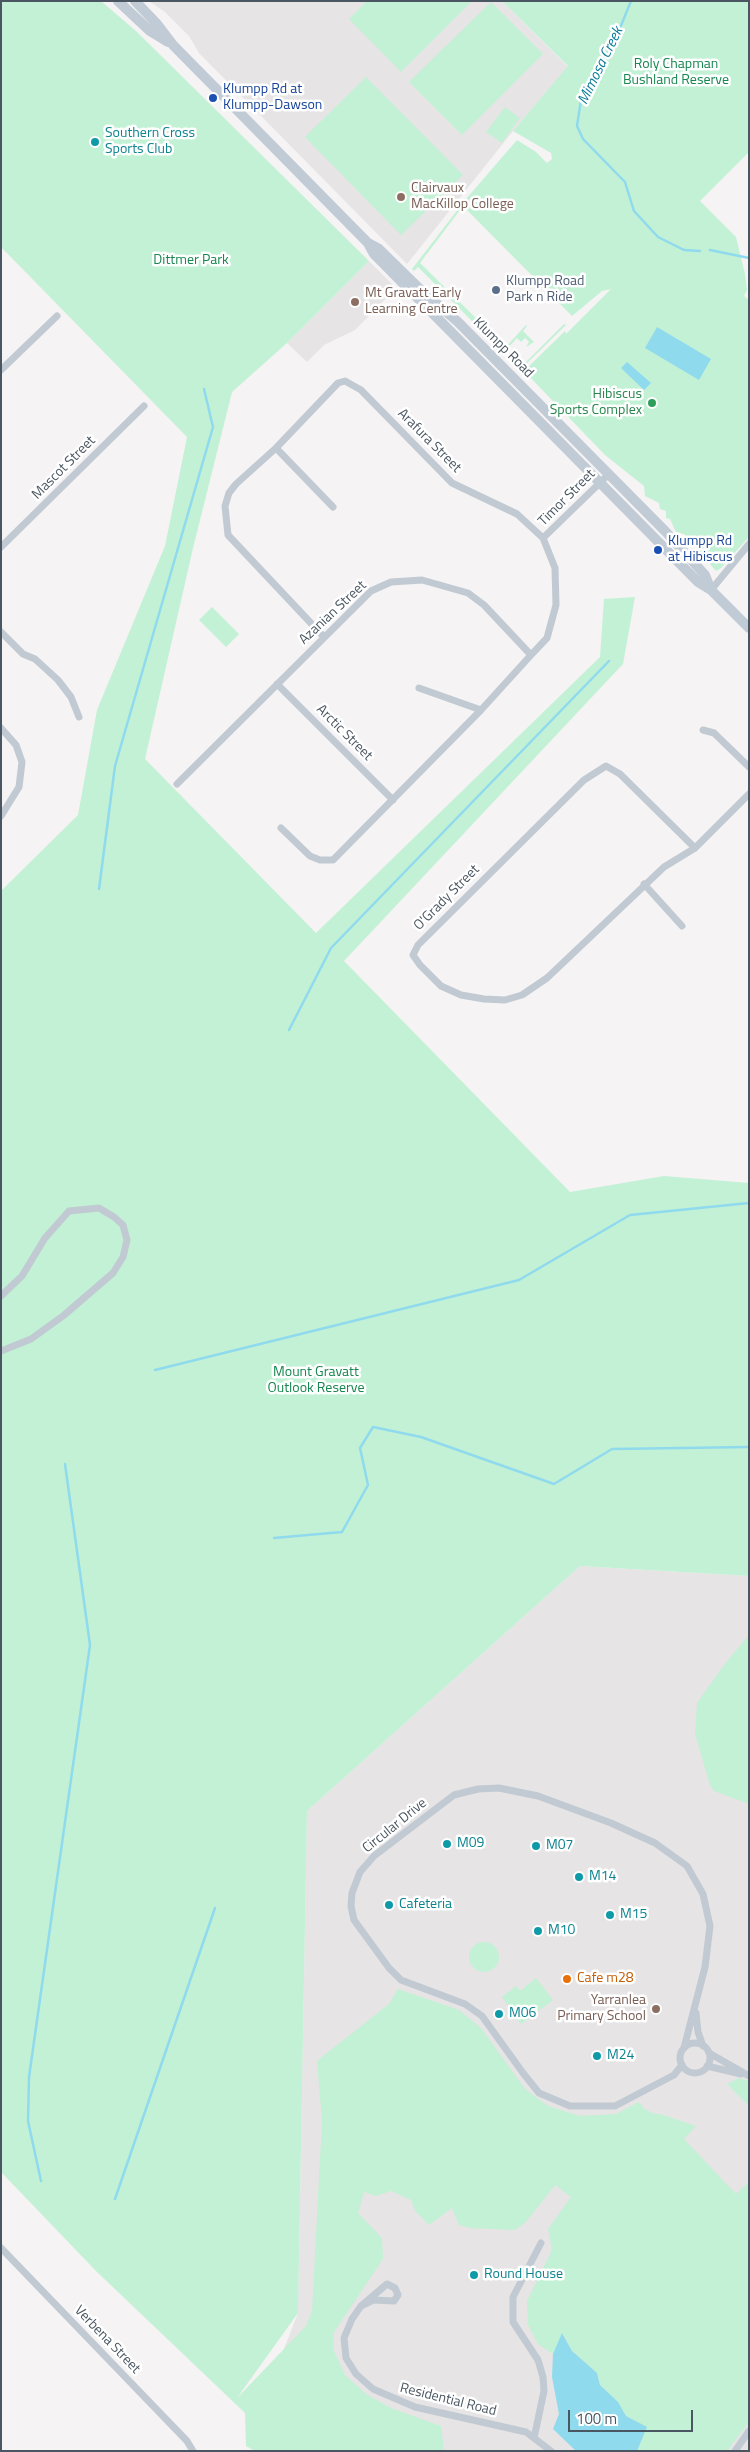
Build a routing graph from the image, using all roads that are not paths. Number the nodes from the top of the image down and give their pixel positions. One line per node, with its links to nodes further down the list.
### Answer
1 (118, 1): 3 (main road, Klumpp Road)
2 (135, 1): 3 (main road, Klumpp Road)
3 (172, 45): 4 (main road, Klumpp Road)
4 (368, 242): 9 (main road, Klumpp Road); 10 (main road, Klumpp Road)
5 (57, 316): 6 (street)
6 (1, 370)
7 (144, 406): 14 (street, Mascot Street)
8 (276, 448): 11 (street); 12 (street, Arafura Street); 18 (street, Arafura Street)
9 (608, 474): 10 (street, Timor Street); 15 (main road, Klumpp Road)
10 (600, 483): 12 (street, Timor Street); 15 (main road, Klumpp Road)
11 (333, 507)
12 (544, 538): 19 (street, Arafura Street)
13 (749, 544): 15 (street)
14 (1, 547)
15 (711, 590): 16 (main road, Klumpp Road)
16 (749, 628)
17 (1, 632): 23 (street)
18 (324, 637): 19 (street, Azanian Street); 20 (street, Azanian Street)
19 (531, 656): 22 (street, Arafura Street)
20 (278, 684): 27 (street, Azanian Street); 29 (street, Arctic Street)
21 (419, 688): 22 (street)
22 (481, 710): 29 (street, Arafura Street)
23 (79, 717)
24 (1, 728): 30 (street)
25 (703, 730): 26 (street)
26 (749, 767)
27 (177, 784)
28 (749, 794): 32 (street, O'Grady Street)
29 (393, 800): 31 (street, Arafura Street)
30 (1, 816)
31 (281, 828)
32 (695, 848): 33 (street, O'Grady Street); 33 (street, O'Grady Street)
33 (644, 884): 34 (street)
34 (682, 926)
35 (1, 1296): 36 (street)
36 (1, 1351)
37 (696, 2008): 38 (street, Circular Drive); 39 (street, Circular Drive); 41 (street, Circular Drive)
38 (703, 2046): 39 (street); 40 (street)
39 (684, 2048): 41 (street)
40 (709, 2053): 42 (street); 43 (street)
41 (682, 2066): 42 (street)
42 (707, 2066): 43 (street)
43 (746, 2076)
44 (541, 2243): 48 (street)
45 (1, 2248): 49 (street, Verbena Street)
46 (361, 2306): 46 (street, Residential Road); 48 (street, Residential Road)
47 (749, 2431): 51 (street)
48 (534, 2438): 50 (street, Residential Road)
49 (193, 2451)
50 (551, 2451)
51 (734, 2451)

